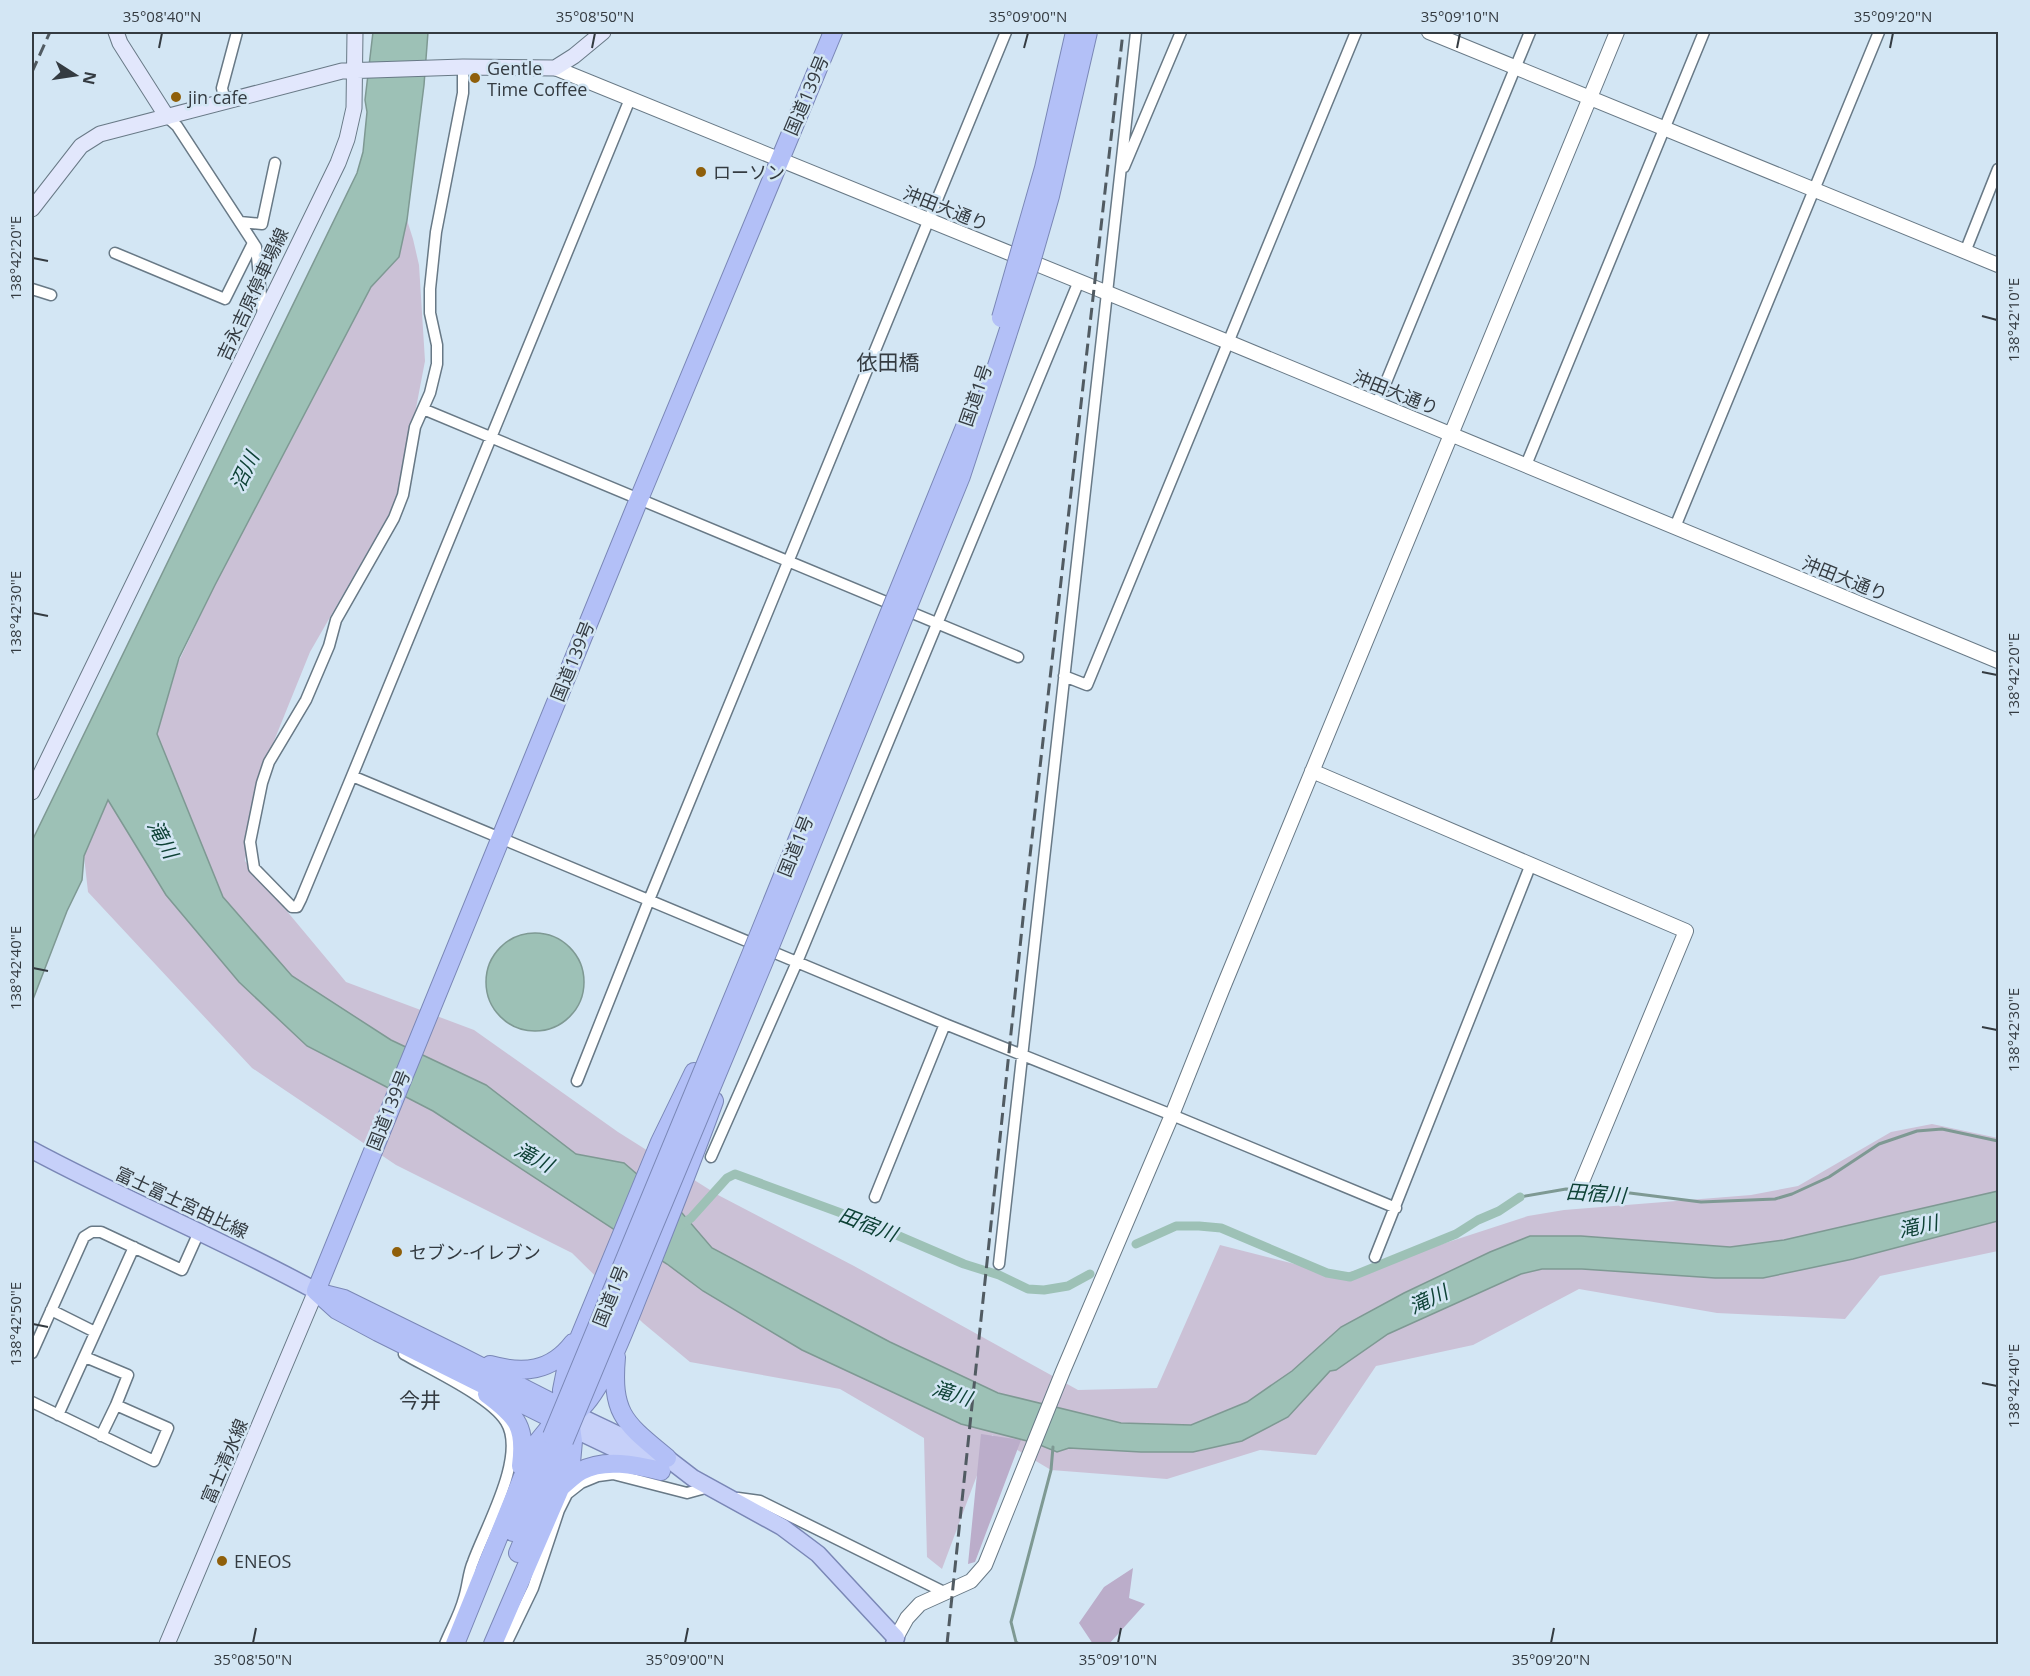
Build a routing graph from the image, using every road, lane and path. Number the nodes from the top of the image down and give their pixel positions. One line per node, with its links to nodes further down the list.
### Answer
1 (116, 32): 24 (main road)
2 (237, 32): 23 (street)
3 (355, 32): 20 (main road, 吉永吉原停車場線)
4 (603, 32): 18 (main road)
5 (832, 32): 26 (highway, 国道139号)
6 (1006, 32): 32 (street)
7 (1075, 32): 62 (highway, 国道1号, bridge)
8 (1088, 32): 62 (highway, 国道1号, bridge)
9 (1136, 32): 29 (street)
10 (1181, 32): 29 (street)
11 (1356, 32): 43 (street)
12 (1429, 32): 19 (street)
13 (1530, 32): 19 (street)
14 (1617, 32): 21 (street)
15 (1704, 32): 25 (street)
16 (1879, 32): 30 (street)
17 (463, 67): 18 (main road); 20 (main road); 45 (street)
18 (555, 68): 22 (street, 沖田大通り)
19 (1515, 68): 21 (street); 44 (street)
20 (360, 70): 23 (main road); 42 (main road, 吉永吉原停車場線)
21 (1590, 97): 25 (street); 46 (street)
22 (630, 99): 26 (street, 沖田大通り); 47 (street)
23 (225, 102): 24 (main road)
24 (166, 117): 31 (main road); 33 (street)
25 (1664, 128): 30 (street); 48 (street)
26 (779, 160): 32 (street, 沖田大通り); 49 (highway, 国道139号)
27 (275, 163): 33 (street)
28 (1998, 169): 35 (street)
29 (1119, 179): 40 (street)
30 (1815, 190): 35 (street); 50 (street)
31 (32, 209)
32 (928, 220): 38 (street, 沖田大通り); 51 (street)
33 (240, 222): 34 (street)
34 (253, 243): 36 (street); 42 (street)
35 (1965, 252): 37 (street)
36 (115, 254)
37 (1998, 265)
38 (1079, 281): 40 (street, 沖田大通り); 52 (street)
39 (32, 289): 41 (street)
40 (1108, 293): 43 (street, 沖田大通り); 55 (street)
41 (51, 295)
42 (263, 315): 58 (main road, 吉永吉原停車場線)
43 (1228, 342): 44 (street, 沖田大通り); 55 (street)
44 (1377, 404): 46 (street, 沖田大通り)
45 (423, 409): 47 (street); 57 (street)
46 (1451, 434): 48 (street, 沖田大通り); 56 (street)
47 (491, 437): 49 (street); 57 (street)
48 (1526, 465): 50 (street, 沖田大通り)
49 (639, 499): 51 (street); 59 (highway, 国道139号)
50 (1675, 526): 54 (street, 沖田大通り)
51 (788, 561): 52 (street); 61 (street)
52 (937, 623): 53 (street); 63 (street)
53 (1018, 657)
54 (1998, 661)
55 (1064, 676): 65 (street)
56 (1312, 771): 60 (street); 67 (street)
57 (352, 776): 59 (street)
58 (32, 792)
59 (500, 838): 61 (street); 77 (highway, 国道139号)
60 (1531, 864): 70 (street); 72 (street)
61 (649, 900): 63 (street); 66 (street)
62 (757, 959): 79 (highway, bridge); 82 (highway, bridge); 103 (highway, 国道1号, bridge); 104 (highway, 国道1号, bridge)
63 (797, 962): 64 (street); 69 (street)
64 (945, 1024): 65 (street); 71 (street)
65 (1022, 1055): 67 (street); 76 (street)
66 (577, 1081)
67 (1172, 1114): 72 (street); 98 (street)
68 (32, 1150): 73 (main road, 富士富士宮由比線)
69 (711, 1157)
70 (1581, 1184)
71 (875, 1197)
72 (1396, 1208): 75 (street)
73 (199, 1232): 74 (street); 77 (main road, 富士富士宮由比線)
74 (134, 1247): 78 (street); 80 (street)
75 (1375, 1257)
76 (999, 1264)
77 (316, 1291): 81 (highway); 85 (highway); 100 (main road, 富士清水線)
78 (51, 1310): 80 (street); 83 (street)
79 (582, 1331): 85 (highway); 89 (highway)
80 (96, 1332): 84 (street)
81 (378, 1332): 85 (highway); 101 (street)
82 (617, 1346): 89 (highway); 91 (highway)
83 (32, 1353)
84 (85, 1357): 87 (street); 88 (street)
85 (456, 1362): 89 (highway); 92 (highway)
86 (32, 1402): 88 (street)
87 (116, 1405): 90 (street); 90 (street)
88 (58, 1414): 90 (street)
89 (566, 1418): 91 (main road); 92 (highway); 94 (highway)
90 (101, 1436)
91 (664, 1464): 93 (main road); 94 (highway)
92 (519, 1482): 102 (highway)
93 (709, 1487): 95 (main road); 106 (street)
94 (560, 1488): 105 (highway)
95 (726, 1496): 96 (street); 97 (main road)
96 (834, 1538): 97 (street); 98 (street)
97 (818, 1554): 99 (main road)
98 (944, 1592): 99 (street)
99 (898, 1642)
100 (166, 1644)
101 (445, 1644)
102 (455, 1644)
103 (466, 1644)
104 (481, 1644)
105 (493, 1644)
106 (506, 1644)

